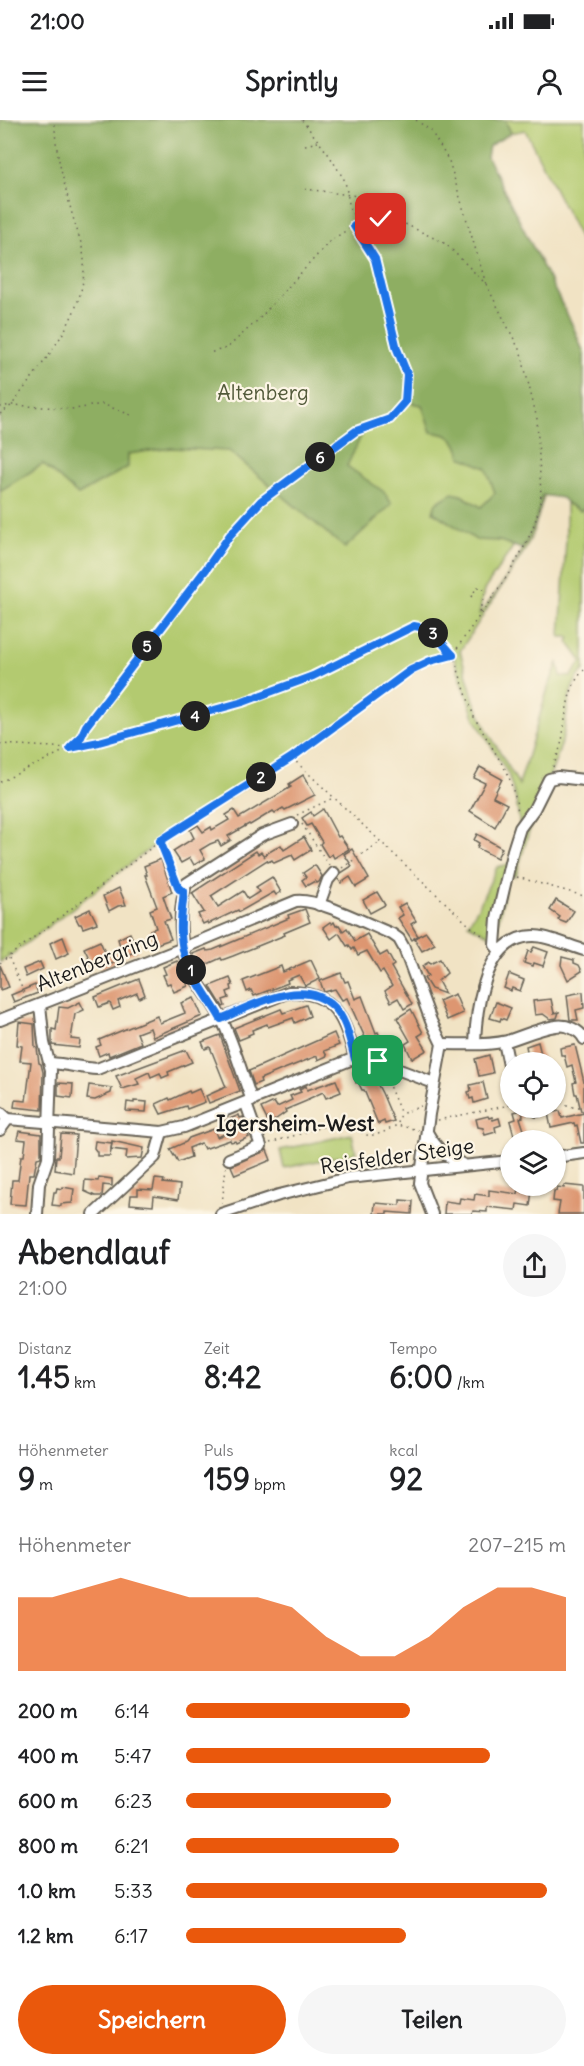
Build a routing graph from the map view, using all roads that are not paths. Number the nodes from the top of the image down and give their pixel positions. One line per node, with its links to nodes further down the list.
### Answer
1 (584, 780): 5 (street)
2 (292, 824): 6 (street)
3 (334, 873): 4 (street)
4 (319, 904): 6 (street, Altenbergring); 13 (street, Altenbergring)
5 (498, 947): 7 (street); 14 (street)
6 (183, 948): 8 (street, Altenbergring); 9 (street)
7 (584, 950)
8 (35, 1007): 10 (street, Altenbergring); 17 (street)
9 (221, 1019): 16 (street); 17 (street); 19 (street)
10 (0, 1020)
11 (584, 1039): 12 (street)
12 (504, 1041): 14 (street); 15 (street)
13 (442, 1044): 14 (street); 18 (street)
14 (475, 1044)
15 (506, 1052)
16 (355, 1059): 18 (street); 19 (street)
17 (51, 1063): 21 (street)
18 (434, 1083): 22 (street)
19 (249, 1102): 24 (street); 27 (street)
20 (4, 1116): 21 (street); 23 (street)
21 (49, 1123): 24 (street); 31 (street)
22 (428, 1127): 29 (street); 30 (street)
23 (0, 1130)
24 (162, 1132): 32 (street)
25 (584, 1153): 26 (street)
26 (566, 1155)
27 (229, 1159)
28 (500, 1162): 29 (street, Reisfelder Steige)
29 (464, 1165): 30 (street, Reisfelder Steige)
30 (422, 1169): 33 (street, Reisfelder Steige); 34 (street)
31 (37, 1214)
32 (94, 1214)
33 (221, 1214)
34 (432, 1214)

